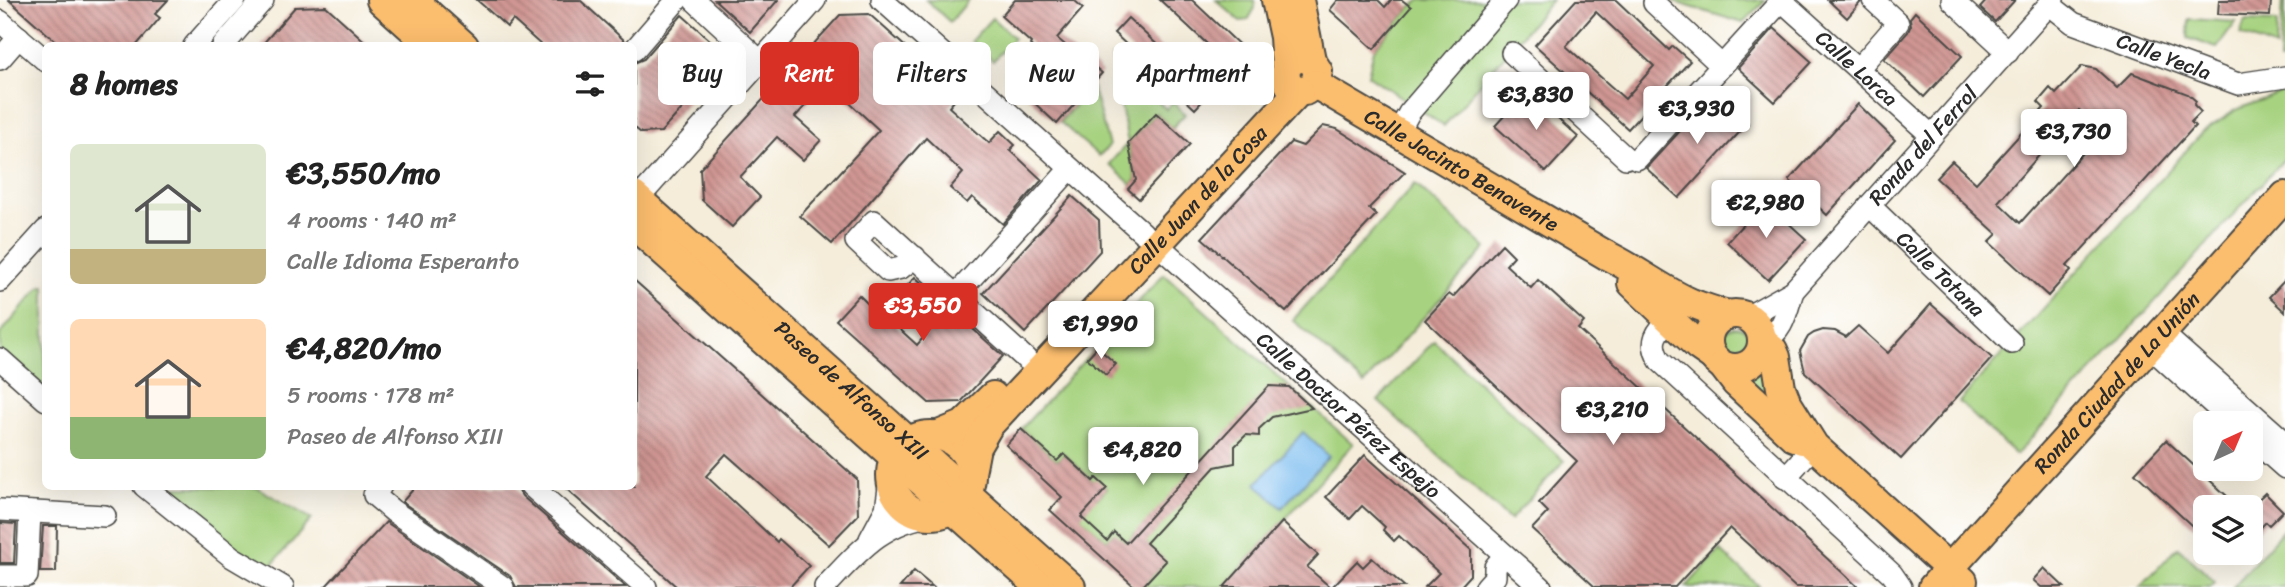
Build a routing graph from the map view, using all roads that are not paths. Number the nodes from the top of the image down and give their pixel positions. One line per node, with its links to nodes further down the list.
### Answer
1 (234, 0): 20 (street)
2 (263, 0): 21 (street)
3 (381, 0): 22 (main road)
4 (413, 0): 23 (main road)
5 (677, 0): 25 (street)
6 (694, 0): 30 (street)
7 (816, 0): 24 (street)
8 (882, 0): 40 (street, Calle Doctor Pérez Espejo)
9 (1276, 0): 19 (main road)
10 (1299, 0): 33 (main road)
11 (1506, 0): 38 (street)
12 (1781, 0): 31 (street); 32 (street, Calle Lorca)
13 (1952, 0): 26 (street)
14 (2052, 2): 26 (street, Ronda del Ferrol); 34 (street, Calle Yecla)
15 (1654, 3): 31 (street)
16 (1882, 3): 32 (street)
17 (0, 21): 18 (street)
18 (19, 37): 28 (street); 29 (street)
19 (1284, 37): 33 (main road); 35 (main road)
20 (197, 42)
21 (226, 42)
22 (428, 42)
23 (460, 42)
24 (777, 42)
25 (637, 45)
26 (2008, 52): 39 (street, Ronda del Ferrol)
27 (1512, 53): 31 (street)
28 (42, 57)
29 (0, 59)
30 (760, 61): 42 (street)
31 (1722, 66)
32 (1858, 69): 39 (street, Calle Lorca)
33 (1299, 76): 36 (main road, Calle Juan de la Cosa); 38 (main road, Calle Jacinto Benavente); 47 (main road, Calle Juan de la Cosa)
34 (2285, 77)
35 (1274, 82)
36 (1274, 93)
37 (1261, 105): 47 (main road, Calle Juan de la Cosa)
38 (1398, 133): 52 (main road, Calle Jacinto Benavente)
39 (1933, 136): 43 (street, Ronda del Ferrol)
40 (1070, 169): 47 (street, Calle Doctor Pérez Espejo); 51 (street)
41 (2285, 195): 56 (main road, Ronda Ciudad de La Unión)
42 (637, 205)
43 (1870, 206): 50 (street, Ronda del Ferrol); 55 (street, Calle Totana)
44 (637, 209): 66 (main road, Paseo de Alfonso XIII)
45 (2285, 224): 56 (main road, Ronda Ciudad de La Unión)
46 (42, 234): 49 (street)
47 (1150, 238): 58 (main road, Calle Juan de la Cosa); 72 (main road, Calle Juan de la Cosa); 77 (street, Calle Doctor Pérez Espejo)
48 (915, 257): 51 (street)
49 (1, 279)
50 (1793, 291): 53 (street, Ronda del Ferrol); 54 (street, Ronda del Ferrol)
51 (956, 295): 58 (street)
52 (1678, 310): 53 (main road, Calle Jacinto Benavente); 59 (main road, Calle Jacinto Benavente); 68 (street)
53 (1735, 315): 54 (main road); 59 (main road)
54 (1762, 341): 59 (main road); 64 (main road, Calle Jacinto Benavente)
55 (2012, 343)
56 (2163, 346): 61 (street); 63 (street); 79 (main road, Ronda Ciudad de La Unión)
57 (0, 359): 60 (street)
58 (1027, 359): 62 (main road, Calle Juan de la Cosa)
59 (1717, 361): 64 (main road, Calle Jacinto Benavente)
60 (42, 396)
61 (2223, 411)
62 (936, 436): 66 (main road, Calle Juan de la Cosa); 72 (main road)
63 (2285, 442)
64 (1814, 446): 68 (street); 79 (main road, Calle Jacinto Benavente)
65 (2263, 449): 67 (street)
66 (898, 458): 72 (main road, Paseo de Alfonso XIII); 72 (main road); 76 (street)
67 (2285, 468)
68 (1785, 478): 88 (street)
69 (149, 490): 80 (street)
70 (536, 490): 82 (street)
71 (377, 491): 81 (street)
72 (956, 498): 76 (street); 84 (main road, Paseo de Alfonso XIII); 85 (main road, Paseo de Alfonso XIII)
73 (0, 510): 74 (street)
74 (30, 512): 75 (street); 78 (street)
75 (105, 516)
76 (864, 546): 83 (street)
77 (1505, 555): 86 (street); 87 (street, Calle Doctor Pérez Espejo)
78 (0, 576)
79 (1955, 582)
80 (283, 587)
81 (503, 587)
82 (646, 587)
83 (825, 587)
84 (1040, 587)
85 (1071, 587)
86 (1486, 587)
87 (1541, 587)
88 (1901, 587)

